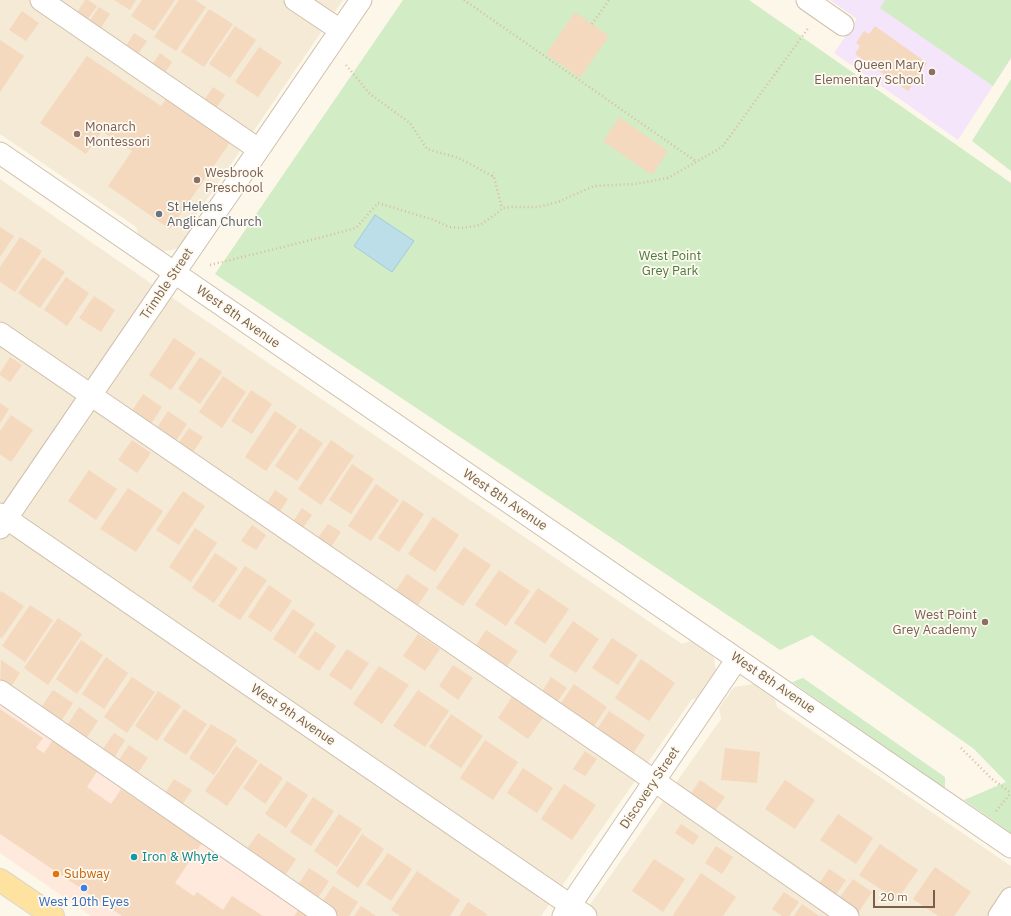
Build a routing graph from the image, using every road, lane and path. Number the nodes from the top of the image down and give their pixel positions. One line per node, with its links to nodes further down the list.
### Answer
1 (41, 0): 11 (street)
2 (295, 0): 9 (street)
3 (361, 0): 9 (street, Trimble Street)
4 (464, 0): 13 (path)
5 (609, 0): 7 (path)
6 (813, 5): 8 (street); 13 (path)
7 (592, 24)
8 (843, 25)
9 (340, 30): 11 (street, Trimble Street)
10 (346, 65): 15 (path)
11 (258, 149): 18 (street, Trimble Street)
12 (0, 153): 18 (street, West 8th Avenue)
13 (697, 162): 16 (path)
14 (494, 172): 15 (path)
15 (492, 176): 16 (path)
16 (502, 208): 17 (path)
17 (210, 265)
18 (174, 273): 20 (street, Trimble Street); 22 (street, West 8th Avenue)
19 (0, 334): 20 (street)
20 (91, 395): 21 (street, Trimble Street); 25 (street)
21 (2, 520): 31 (street, West 9th Avenue)
22 (737, 659): 25 (street, Discovery Street); 28 (street, West 8th Avenue)
23 (0, 691): 33 (street)
24 (961, 748): 26 (path)
25 (654, 781): 31 (street, Discovery Street); 34 (street)
26 (1011, 793): 27 (path)
27 (995, 812)
28 (1011, 847)
29 (0, 880): 32 (main road)
30 (1011, 898): 35 (street)
31 (573, 912)
32 (53, 916)
33 (326, 916)
34 (848, 916)
35 (999, 916)

